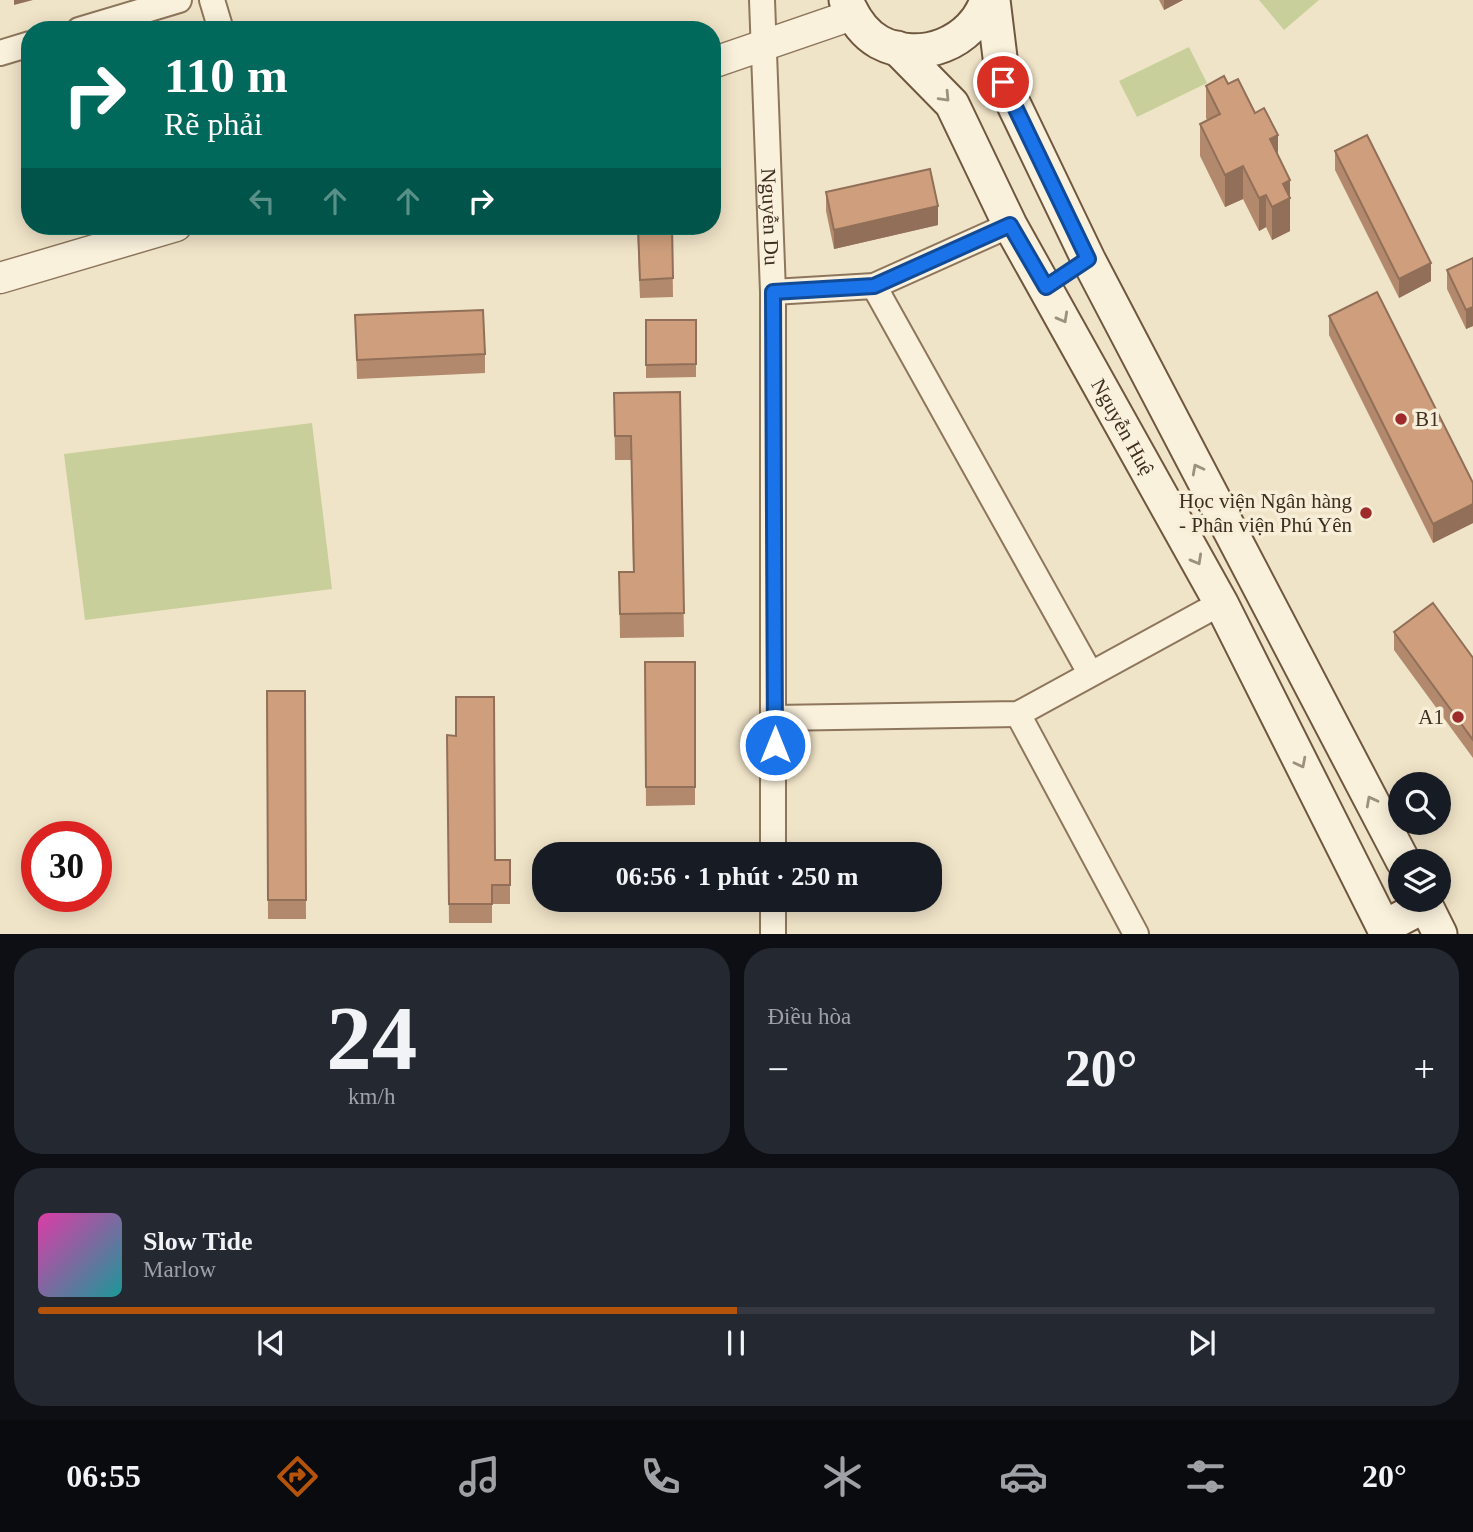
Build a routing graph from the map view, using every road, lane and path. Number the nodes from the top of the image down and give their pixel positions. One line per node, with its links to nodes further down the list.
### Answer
1 (179, 0): 7 (street)
2 (212, 0): 8 (street)
3 (762, 0): 9 (street, Nguyễn Du)
4 (987, 0): 11 (main road)
5 (993, 0): 16 (main road)
6 (849, 7): 9 (street); 11 (main road)
7 (109, 21)
8 (218, 21)
9 (763, 46): 13 (street); 20 (street, Nguyễn Du)
10 (21, 47): 12 (street)
11 (897, 48): 14 (main road, Nguyễn Huệ, one-way to 14)
12 (0, 53)
13 (721, 60)
14 (1010, 225): 18 (street); 19 (main road, Nguyễn Huệ)
15 (146, 235): 17 (street)
16 (1088, 259): 19 (main road); 21 (main road, one-way to 16)
17 (0, 278)
18 (874, 286): 20 (street); 23 (street)
19 (1046, 287): 22 (main road, Nguyễn Huệ, one-way to 22)
20 (773, 292): 25 (street, Nguyễn Du)
21 (1258, 584): 22 (main road); 27 (main road, one-way to 21)
22 (1221, 603): 23 (street); 30 (main road, Nguyễn Huệ, one-way to 30)
23 (1090, 673): 24 (street)
24 (1018, 714): 25 (street); 32 (street)
25 (775, 718): 26 (street, Nguyễn Du)
26 (774, 842)
27 (1397, 849)
28 (773, 912): 31 (street)
29 (1430, 913): 30 (main road)
30 (1385, 930)
31 (772, 933)
32 (1136, 933)

